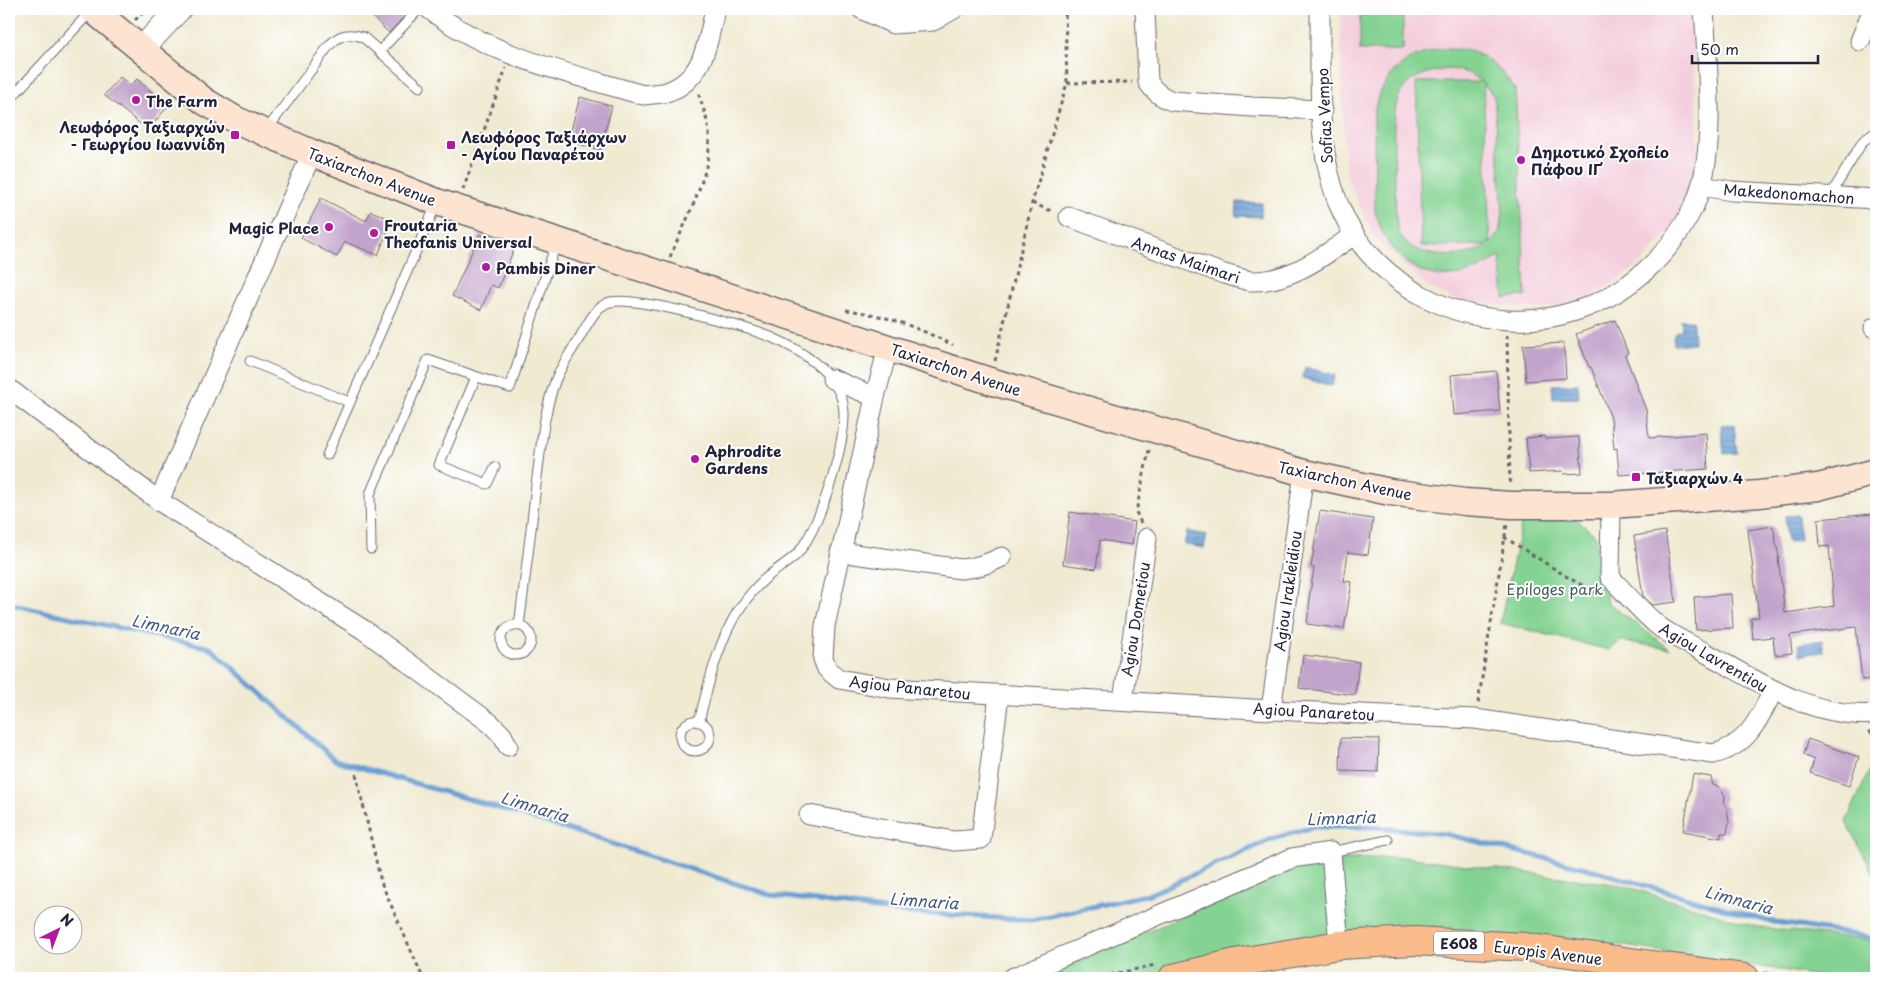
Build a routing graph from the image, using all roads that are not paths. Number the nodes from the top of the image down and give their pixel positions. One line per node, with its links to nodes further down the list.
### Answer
1 (92, 9): 14 (main road, Taxiarchon Avenue); 17 (lane)
2 (179, 9): 14 (street)
3 (419, 9): 15 (lane)
4 (715, 9): 11 (street)
5 (861, 9): 12 (street)
6 (954, 9): 12 (street)
7 (1144, 9): 18 (street)
8 (1320, 9): 18 (street, Sofias Vempo)
9 (1704, 9): 22 (street, Sofias Vempo)
10 (1873, 9): 13 (street)
11 (437, 11)
12 (911, 16)
13 (1860, 41)
14 (147, 44): 20 (main road, Taxiarchon Avenue)
15 (380, 51): 16 (lane); 20 (lane)
16 (420, 87)
17 (14, 95)
18 (1322, 110): 27 (street, Sofias Vempo)
19 (1876, 132): 24 (lane)
20 (264, 133): 21 (main road, Taxiarchon Avenue)
21 (312, 153): 23 (main road, Taxiarchon Avenue); 42 (street)
22 (1701, 186): 24 (street, Makedonomachon); 27 (street, Sofias Vempo)
23 (447, 195): 28 (main road, Taxiarchon Avenue); 35 (lane)
24 (1830, 197): 25 (street, Makedonomachon)
25 (1876, 199)
26 (1070, 217): 27 (street, Annas Maimari)
27 (1354, 235)
28 (557, 240): 29 (main road, Taxiarchon Avenue); 31 (lane)
29 (888, 348): 34 (street); 39 (main road, Taxiarchon Avenue)
30 (250, 361): 35 (lane)
31 (476, 377): 37 (lane); 45 (lane)
32 (832, 379): 34 (street); 48 (lane); 54 (lane)
33 (9, 389): 42 (street)
34 (875, 397): 46 (street)
35 (350, 402): 36 (lane)
36 (326, 455)
37 (495, 467)
38 (1876, 472): 40 (main road, Taxiarchon Avenue)
39 (1304, 473): 43 (main road, Taxiarchon Avenue); 52 (street, Agiou Irakleidiou)
40 (1818, 487): 41 (main road, Taxiarchon Avenue); 43 (main road, Taxiarchon Avenue)
41 (1876, 488)
42 (159, 501): 55 (street)
43 (1611, 505): 49 (street, Agiou Lavrentiou)
44 (1148, 538): 51 (street, Agiou Dometiou)
45 (371, 549)
46 (840, 552): 47 (street); 50 (street, Agiou Panaretou)
47 (1002, 557)
48 (519, 626)
49 (1773, 691): 52 (street, Agiou Panaretou); 53 (street, Agiou Lavrentiou)
50 (999, 695): 51 (street, Agiou Panaretou); 56 (street)
51 (1123, 700): 52 (street, Agiou Panaretou)
52 (1271, 710)
53 (1876, 714)
54 (699, 722)
55 (508, 746)
56 (809, 815)
57 (1388, 840): 58 (lane)
58 (1331, 852): 59 (street); 60 (street)
59 (1339, 945): 61 (highway, Europis Avenue / E608); 62 (highway, Europis Avenue / E608)
60 (1012, 978)
61 (1173, 978)
62 (1745, 978)

